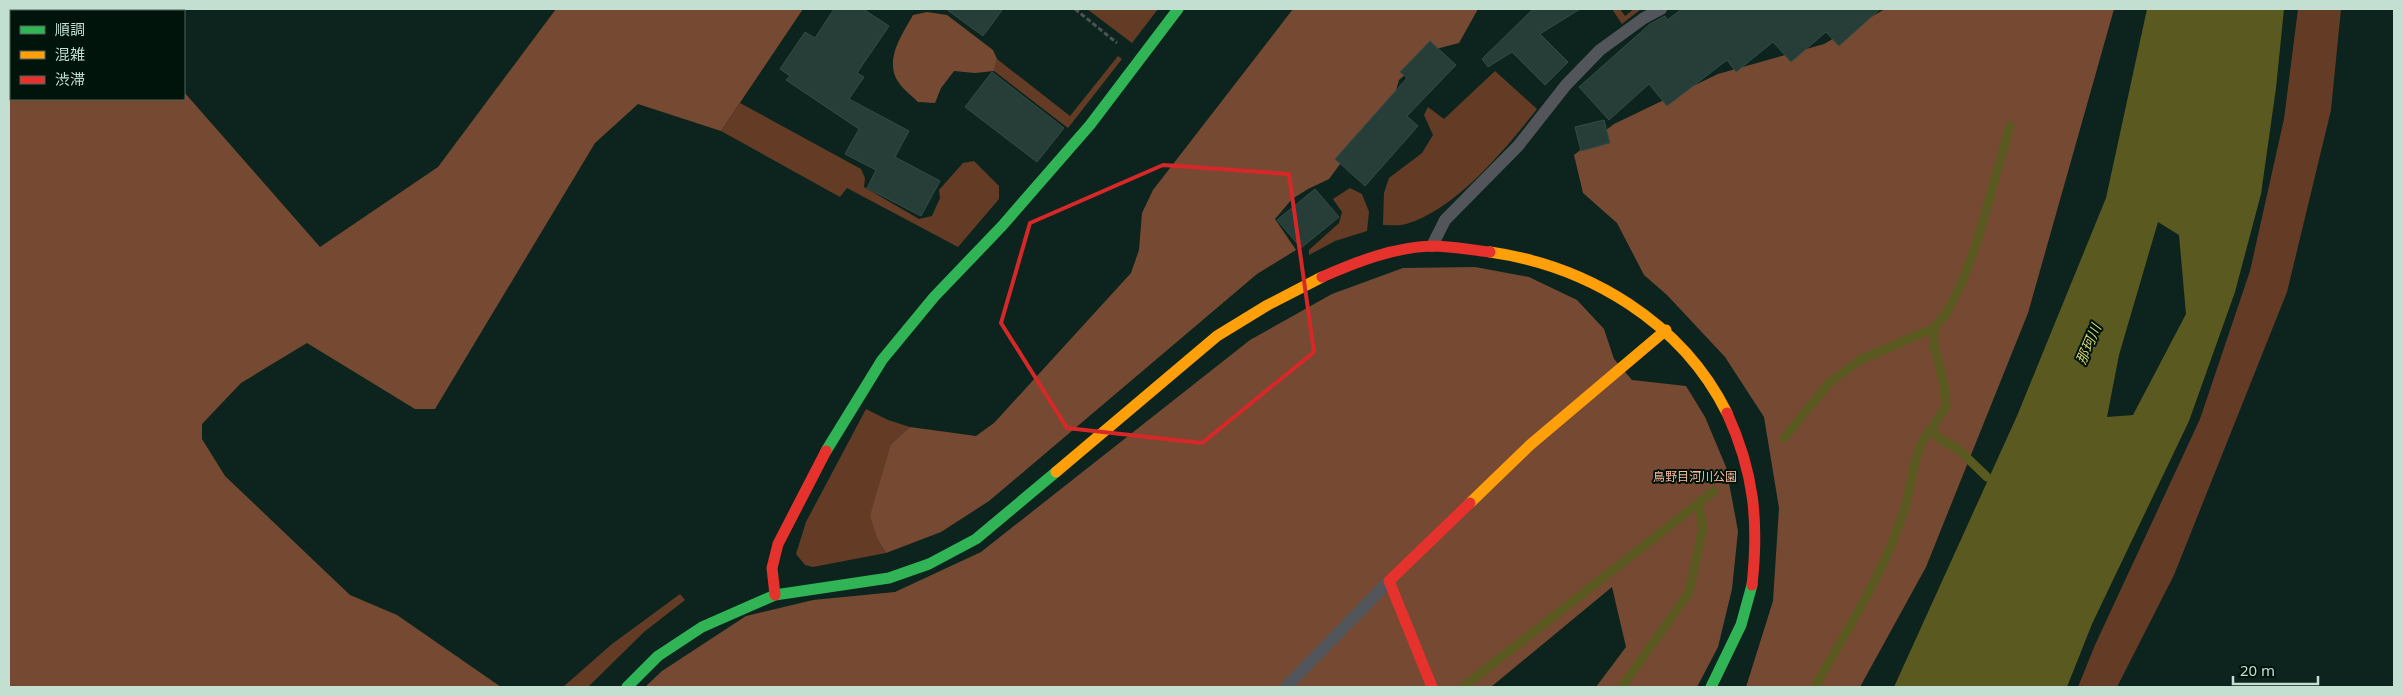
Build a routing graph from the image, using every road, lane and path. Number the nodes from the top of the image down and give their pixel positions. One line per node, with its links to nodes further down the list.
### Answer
1 (1075, 9): 4 (path)
2 (1178, 9): 4 (street)
3 (1661, 9): 5 (lane)
4 (1138, 61): 8 (street)
5 (1432, 246): 6 (street); 8 (street)
6 (1666, 330): 7 (street); 12 (street)
7 (1389, 582): 10 (lane); 11 (street)
8 (775, 595): 9 (street)
9 (627, 687)
10 (1286, 687)
11 (1432, 687)
12 (1712, 687)

